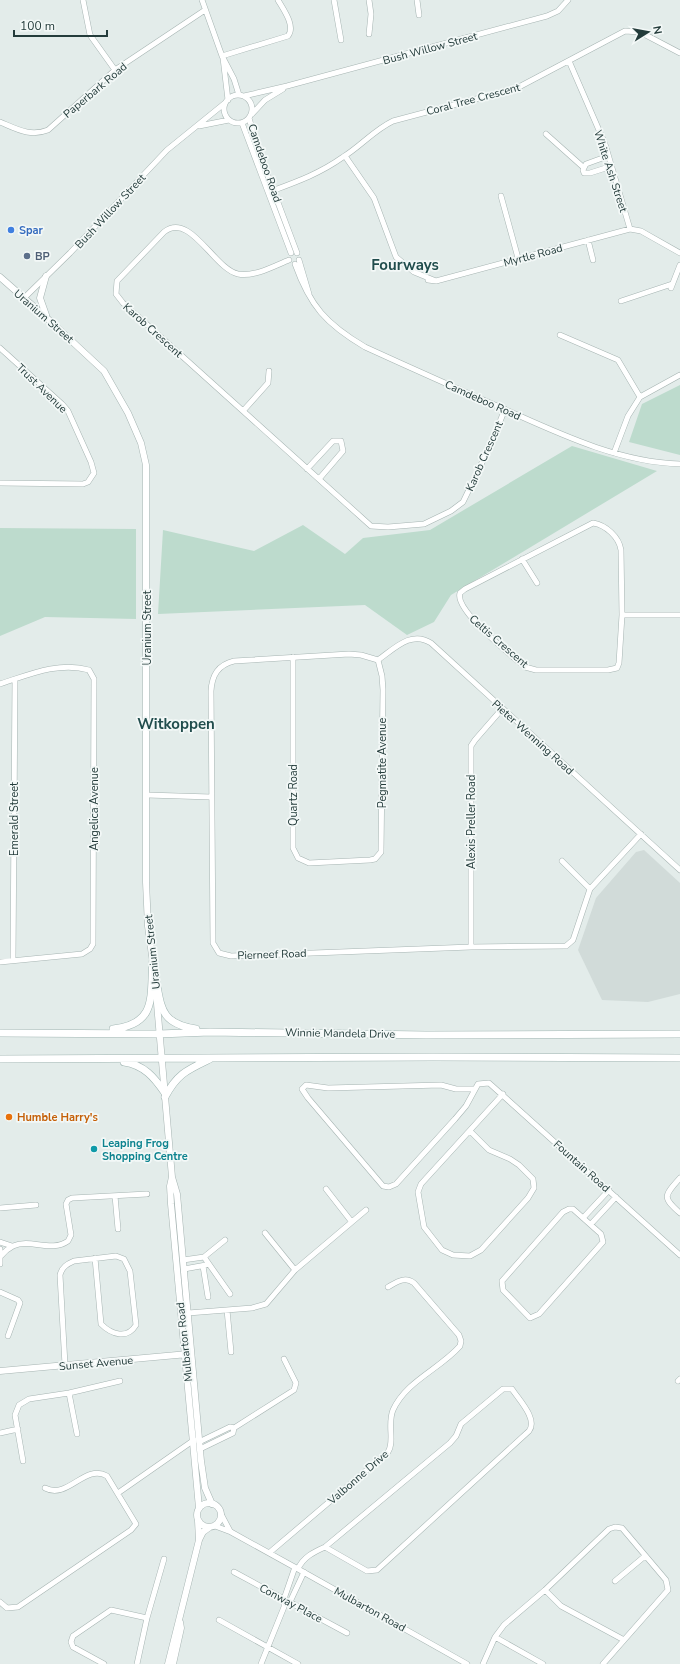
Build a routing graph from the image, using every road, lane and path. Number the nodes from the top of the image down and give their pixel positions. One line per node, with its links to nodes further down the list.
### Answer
1 (83, 0): 15 (street)
2 (202, 0): 8 (street)
3 (278, 0): 13 (street)
4 (334, 0): 11 (street)
5 (369, 0): 10 (street)
6 (418, 0): 9 (street)
7 (568, 0): 16 (street, Bush Willow Street)
8 (205, 10): 13 (street); 15 (street, Paperbark Road)
9 (419, 15)
10 (369, 34)
11 (341, 40)
12 (680, 53): 14 (street, Coral Tree Crescent)
13 (222, 57): 17 (street); 18 (street)
14 (569, 61): 25 (street, Coral Tree Crescent); 26 (street, White Ash Street)
15 (115, 70): 21 (street, Paperbark Road)
16 (287, 86): 17 (street, Bush Willow Street); 19 (street, Bush Willow Street)
17 (241, 95): 18 (street); 19 (street)
18 (227, 102): 20 (street); 23 (street, Bush Willow Street)
19 (250, 116): 22 (street); 29 (street, Camdeboo Road)
20 (229, 120): 22 (street); 23 (street, Bush Willow Street)
21 (0, 122)
22 (242, 122): 29 (street, Camdeboo Road)
23 (198, 126): 40 (street, Bush Willow Street)
24 (546, 134): 28 (street)
25 (345, 156): 29 (street, Coral Tree Crescent); 35 (street, Myrtle Road)
26 (608, 156): 27 (street, White Ash Street); 28 (street)
27 (612, 166): 28 (street); 31 (street, White Ash Street)
28 (583, 167)
29 (271, 191): 33 (street, Camdeboo Road)
30 (501, 196): 35 (street)
31 (630, 229): 32 (street, Myrtle Road); 34 (street)
32 (588, 240): 35 (street, Myrtle Road); 37 (street)
33 (294, 253): 36 (street); 38 (street, Camdeboo Road)
34 (680, 253)
35 (518, 258)
36 (289, 260): 38 (street); 51 (street, Karob Crescent)
37 (593, 260)
38 (297, 262): 50 (street, Camdeboo Road)
39 (680, 265): 43 (street)
40 (46, 276): 42 (street, Bush Willow Street); 44 (street)
41 (0, 277): 42 (street, Uranium Street)
42 (23, 299): 44 (street, Uranium Street)
43 (620, 301)
44 (49, 320): 66 (street, Uranium Street)
45 (560, 335): 49 (street)
46 (0, 348): 56 (street, Trust Avenue)
47 (269, 371): 51 (street)
48 (680, 375): 49 (street)
49 (640, 397): 52 (street)
50 (505, 410): 52 (street, Camdeboo Road); 55 (street, Karob Crescent)
51 (243, 411): 54 (street, Karob Crescent)
52 (614, 453): 53 (street, Camdeboo Road)
53 (680, 464)
54 (307, 469): 55 (street, Karob Crescent); 55 (street)
55 (318, 479)
56 (0, 483)
57 (522, 559): 58 (street); 59 (street, Celtis Crescent); 59 (street, Celtis Crescent)
58 (537, 583)
59 (622, 615): 60 (street)
60 (680, 615)
61 (293, 657): 62 (street, Pierneef Road); 67 (street, Pierneef Road); 69 (street, Quartz Road)
62 (378, 660): 65 (street, Pieter Wenning Road); 69 (street, Pegmatite Avenue)
63 (15, 679): 64 (street, Angelica Avenue); 75 (street, Emerald Street); 75 (street, Angelica Avenue)
64 (0, 684)
65 (502, 709): 68 (street, Pieter Wenning Road); 73 (street, Alexis Preller Road)
66 (147, 795): 67 (street); 74 (street, Uranium Street)
67 (211, 797): 73 (street, Pierneef Road)
68 (641, 834): 71 (street, Pieter Wenning Road); 72 (street, Pierneef Road)
69 (370, 860)
70 (562, 861): 72 (street)
71 (680, 870)
72 (590, 889): 73 (street, Pierneef Road)
73 (471, 947)
74 (153, 959): 77 (street, Uranium Street); 78 (main road)
75 (13, 960): 76 (street, Angelica Avenue)
76 (0, 962)
77 (154, 972): 79 (main road); 81 (street, Uranium Street)
78 (89, 1032): 80 (main road, Winnie Mandela Drive); 81 (main road, Winnie Mandela Drive)
79 (210, 1032): 81 (main road, Winnie Mandela Drive); 82 (main road, Winnie Mandela Drive)
80 (0, 1033)
81 (159, 1034): 85 (street, Mulbarton Road)
82 (680, 1034)
83 (212, 1058): 84 (main road); 85 (main road); 90 (main road)
84 (680, 1058)
85 (162, 1059): 87 (main road); 90 (street, Mulbarton Road)
86 (0, 1060): 87 (main road)
87 (100, 1060): 90 (main road)
88 (474, 1089): 88 (street); 89 (street, Fountain Road)
89 (503, 1094): 91 (street); 95 (street, Fountain Road)
90 (165, 1095): 92 (street, Mulbarton Road)
91 (470, 1131): 91 (street)
92 (172, 1177): 116 (street, Mulbarton Road); 129 (street, Mulbarton Road)
93 (680, 1178): 102 (street)
94 (326, 1189): 104 (street)
95 (609, 1190): 98 (street, Fountain Road); 103 (street)
96 (147, 1194): 97 (street)
97 (115, 1196): 106 (street); 110 (street)
98 (616, 1197): 105 (street); 112 (street, Fountain Road)
99 (36, 1204): 100 (street)
100 (0, 1208)
101 (366, 1210): 104 (street)
102 (680, 1214)
103 (582, 1218): 105 (street); 105 (street)
104 (351, 1221): 120 (street)
105 (591, 1224)
106 (118, 1229)
107 (265, 1233): 120 (street)
108 (225, 1240): 114 (street)
109 (0, 1242): 110 (street)
110 (12, 1246): 113 (street)
111 (0, 1248): 113 (street)
112 (680, 1255)
113 (1, 1256): 117 (street)
114 (204, 1257): 116 (street); 118 (street)
115 (95, 1258): 115 (street); 131 (street)
116 (183, 1260): 119 (street, Mulbarton Road)
117 (0, 1264)
118 (206, 1265): 119 (street); 123 (street); 124 (street)
119 (184, 1269): 126 (street, Mulbarton Road)
120 (295, 1270): 125 (street)
121 (388, 1287): 152 (street, Valbonne Drive)
122 (0, 1292): 127 (street)
123 (230, 1294)
124 (208, 1297)
125 (227, 1310): 126 (street); 128 (street)
126 (188, 1313): 129 (street, Mulbarton Road)
127 (8, 1336)
128 (231, 1352)
129 (188, 1354): 131 (street, Sunset Avenue); 139 (street, Mulbarton Road)
130 (284, 1359): 135 (street)
131 (65, 1366): 132 (street, Sunset Avenue)
132 (0, 1372)
133 (120, 1381): 134 (street)
134 (69, 1393): 136 (street); 138 (street)
135 (234, 1428): 139 (street); 140 (street)
136 (18, 1429): 137 (street); 141 (street)
137 (0, 1433)
138 (76, 1434)
139 (197, 1440): 140 (street, Mulbarton Road); 143 (street); 145 (street, Mulbarton Road)
140 (200, 1449): 144 (street, Mulbarton Road)
141 (23, 1461)
142 (45, 1488): 143 (street)
143 (118, 1493): 161 (street)
144 (212, 1504): 145 (street); 146 (street, Mulbarton Road)
145 (199, 1508): 147 (street, Mulbarton Road)
146 (221, 1514): 148 (street); 149 (street, Mulbarton Road)
147 (198, 1521): 148 (street, Mulbarton Road); 150 (street)
148 (212, 1526): 149 (street, Mulbarton Road); 150 (street)
149 (231, 1532): 152 (street, Mulbarton Road)
150 (199, 1540): 166 (street)
151 (325, 1548): 151 (street); 155 (street)
152 (269, 1553): 155 (street, Mulbarton Road)
153 (645, 1556): 158 (street); 159 (street); 169 (street)
154 (164, 1559): 164 (street)
155 (297, 1568): 157 (street, Mulbarton Road); 160 (street)
156 (234, 1572): 160 (street, Conway Place)
157 (304, 1572): 162 (street); 177 (street, Mulbarton Road)
158 (615, 1580)
159 (545, 1590): 168 (street); 169 (street)
160 (284, 1600): 162 (street, Conway Place); 163 (street)
161 (0, 1602)
162 (290, 1603): 163 (street); 167 (street, Conway Place)
163 (284, 1607): 170 (street)
164 (147, 1618): 171 (street); 172 (street)
165 (219, 1620): 170 (street)
166 (180, 1622): 173 (street); 174 (street)
167 (347, 1633)
168 (495, 1637): 178 (street); 179 (street)
169 (624, 1640): 180 (street)
170 (268, 1648): 175 (street); 176 (street)
171 (104, 1664)
172 (137, 1664)
173 (168, 1664)
174 (173, 1664)
175 (261, 1664)
176 (298, 1664)
177 (467, 1664)
178 (483, 1664)
179 (543, 1664)
180 (603, 1664)

